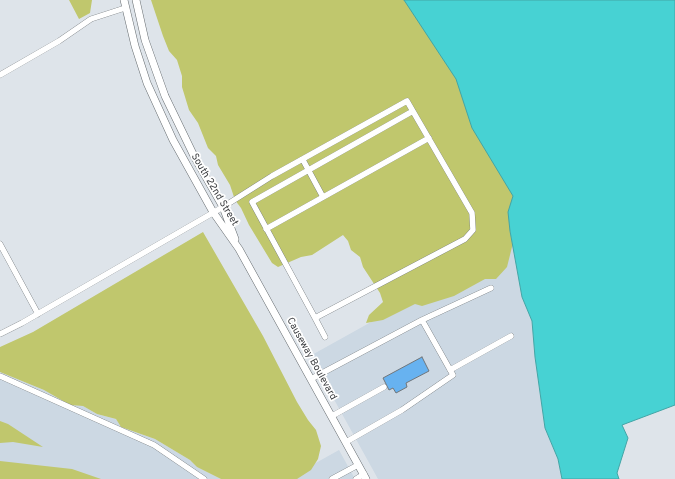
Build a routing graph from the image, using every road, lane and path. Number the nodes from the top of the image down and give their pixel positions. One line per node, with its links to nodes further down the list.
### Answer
1 (124, 0): 3 (main road, South 22nd Street)
2 (136, 0): 10 (main road, South 22nd Street)
3 (126, 8): 4 (lane); 11 (main road, South 22nd Street)
4 (0, 75)
5 (414, 111): 6 (lane); 7 (lane); 8 (lane)
6 (429, 138): 9 (lane); 17 (lane)
7 (303, 160): 8 (lane); 10 (lane)
8 (308, 170): 9 (lane); 12 (lane)
9 (323, 197): 12 (lane)
10 (223, 207): 11 (lane); 14 (main road, South 22nd Street)
11 (213, 212): 14 (main road, South 22nd Street); 16 (lane)
12 (266, 229): 17 (lane)
13 (0, 244): 16 (lane)
14 (239, 249): 24 (main road, Causeway Boulevard)
15 (491, 288): 18 (lane)
16 (38, 314): 19 (lane)
17 (315, 318): 21 (lane)
18 (422, 320): 22 (lane); 24 (lane)
19 (0, 334)
20 (511, 336): 22 (lane)
21 (326, 337)
22 (450, 370): 27 (lane)
23 (0, 376): 30 (lane)
24 (311, 379): 26 (main road, Causeway Boulevard)
25 (384, 387): 26 (lane)
26 (332, 416): 27 (main road, Causeway Boulevard)
27 (346, 442): 28 (main road, Causeway Boulevard)
28 (358, 465): 29 (main road, Causeway Boulevard); 31 (lane)
29 (365, 477): 32 (lane)
30 (204, 479)
31 (332, 479)
32 (356, 479)

